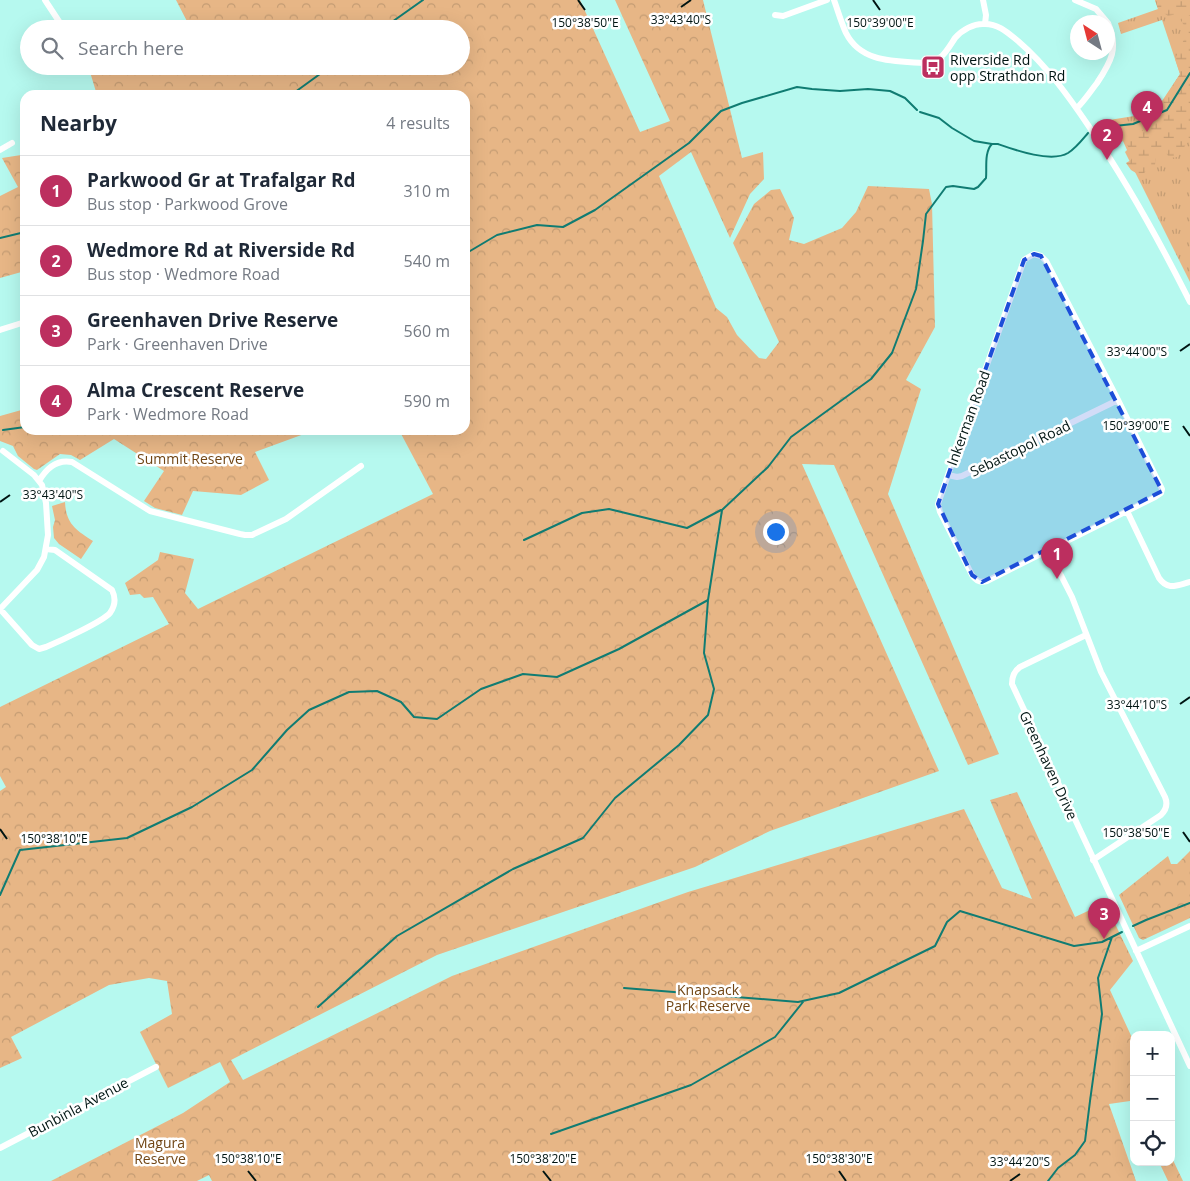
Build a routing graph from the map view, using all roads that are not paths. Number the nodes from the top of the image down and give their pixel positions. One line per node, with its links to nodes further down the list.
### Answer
1 (45, 0): 8 (street)
2 (827, 0): 6 (street)
3 (834, 0): 9 (street)
4 (983, 0): 9 (street)
5 (1075, 0): 7 (street)
6 (775, 15)
7 (1101, 15)
8 (58, 20)
9 (985, 24): 11 (street)
10 (1110, 60): 11 (street)
11 (1077, 108): 14 (street)
12 (12, 144): 13 (street)
13 (0, 150)
14 (1190, 302)
15 (20, 324): 16 (street)
16 (0, 330)
17 (1118, 400): 20 (street, Sebastopol Road); 20 (street, Inkerman Road); 22 (street)
18 (3, 451): 21 (street)
19 (361, 466): 21 (street)
20 (948, 475): 24 (street, Inkerman Road)
21 (39, 481): 23 (street)
22 (1127, 511): 24 (street); 25 (street)
23 (46, 549): 26 (street); 26 (street)
24 (1048, 550): 27 (street)
25 (1190, 582)
26 (0, 609)
27 (1086, 635): 28 (street); 28 (street, Greenhaven Drive)
28 (1093, 860): 30 (street, Greenhaven Drive)
29 (1190, 926): 30 (street)
30 (1136, 951): 31 (street, Greenhaven Drive)
31 (1190, 1066)
32 (156, 1067): 33 (street, Bunbinla Avenue)
33 (0, 1148)

